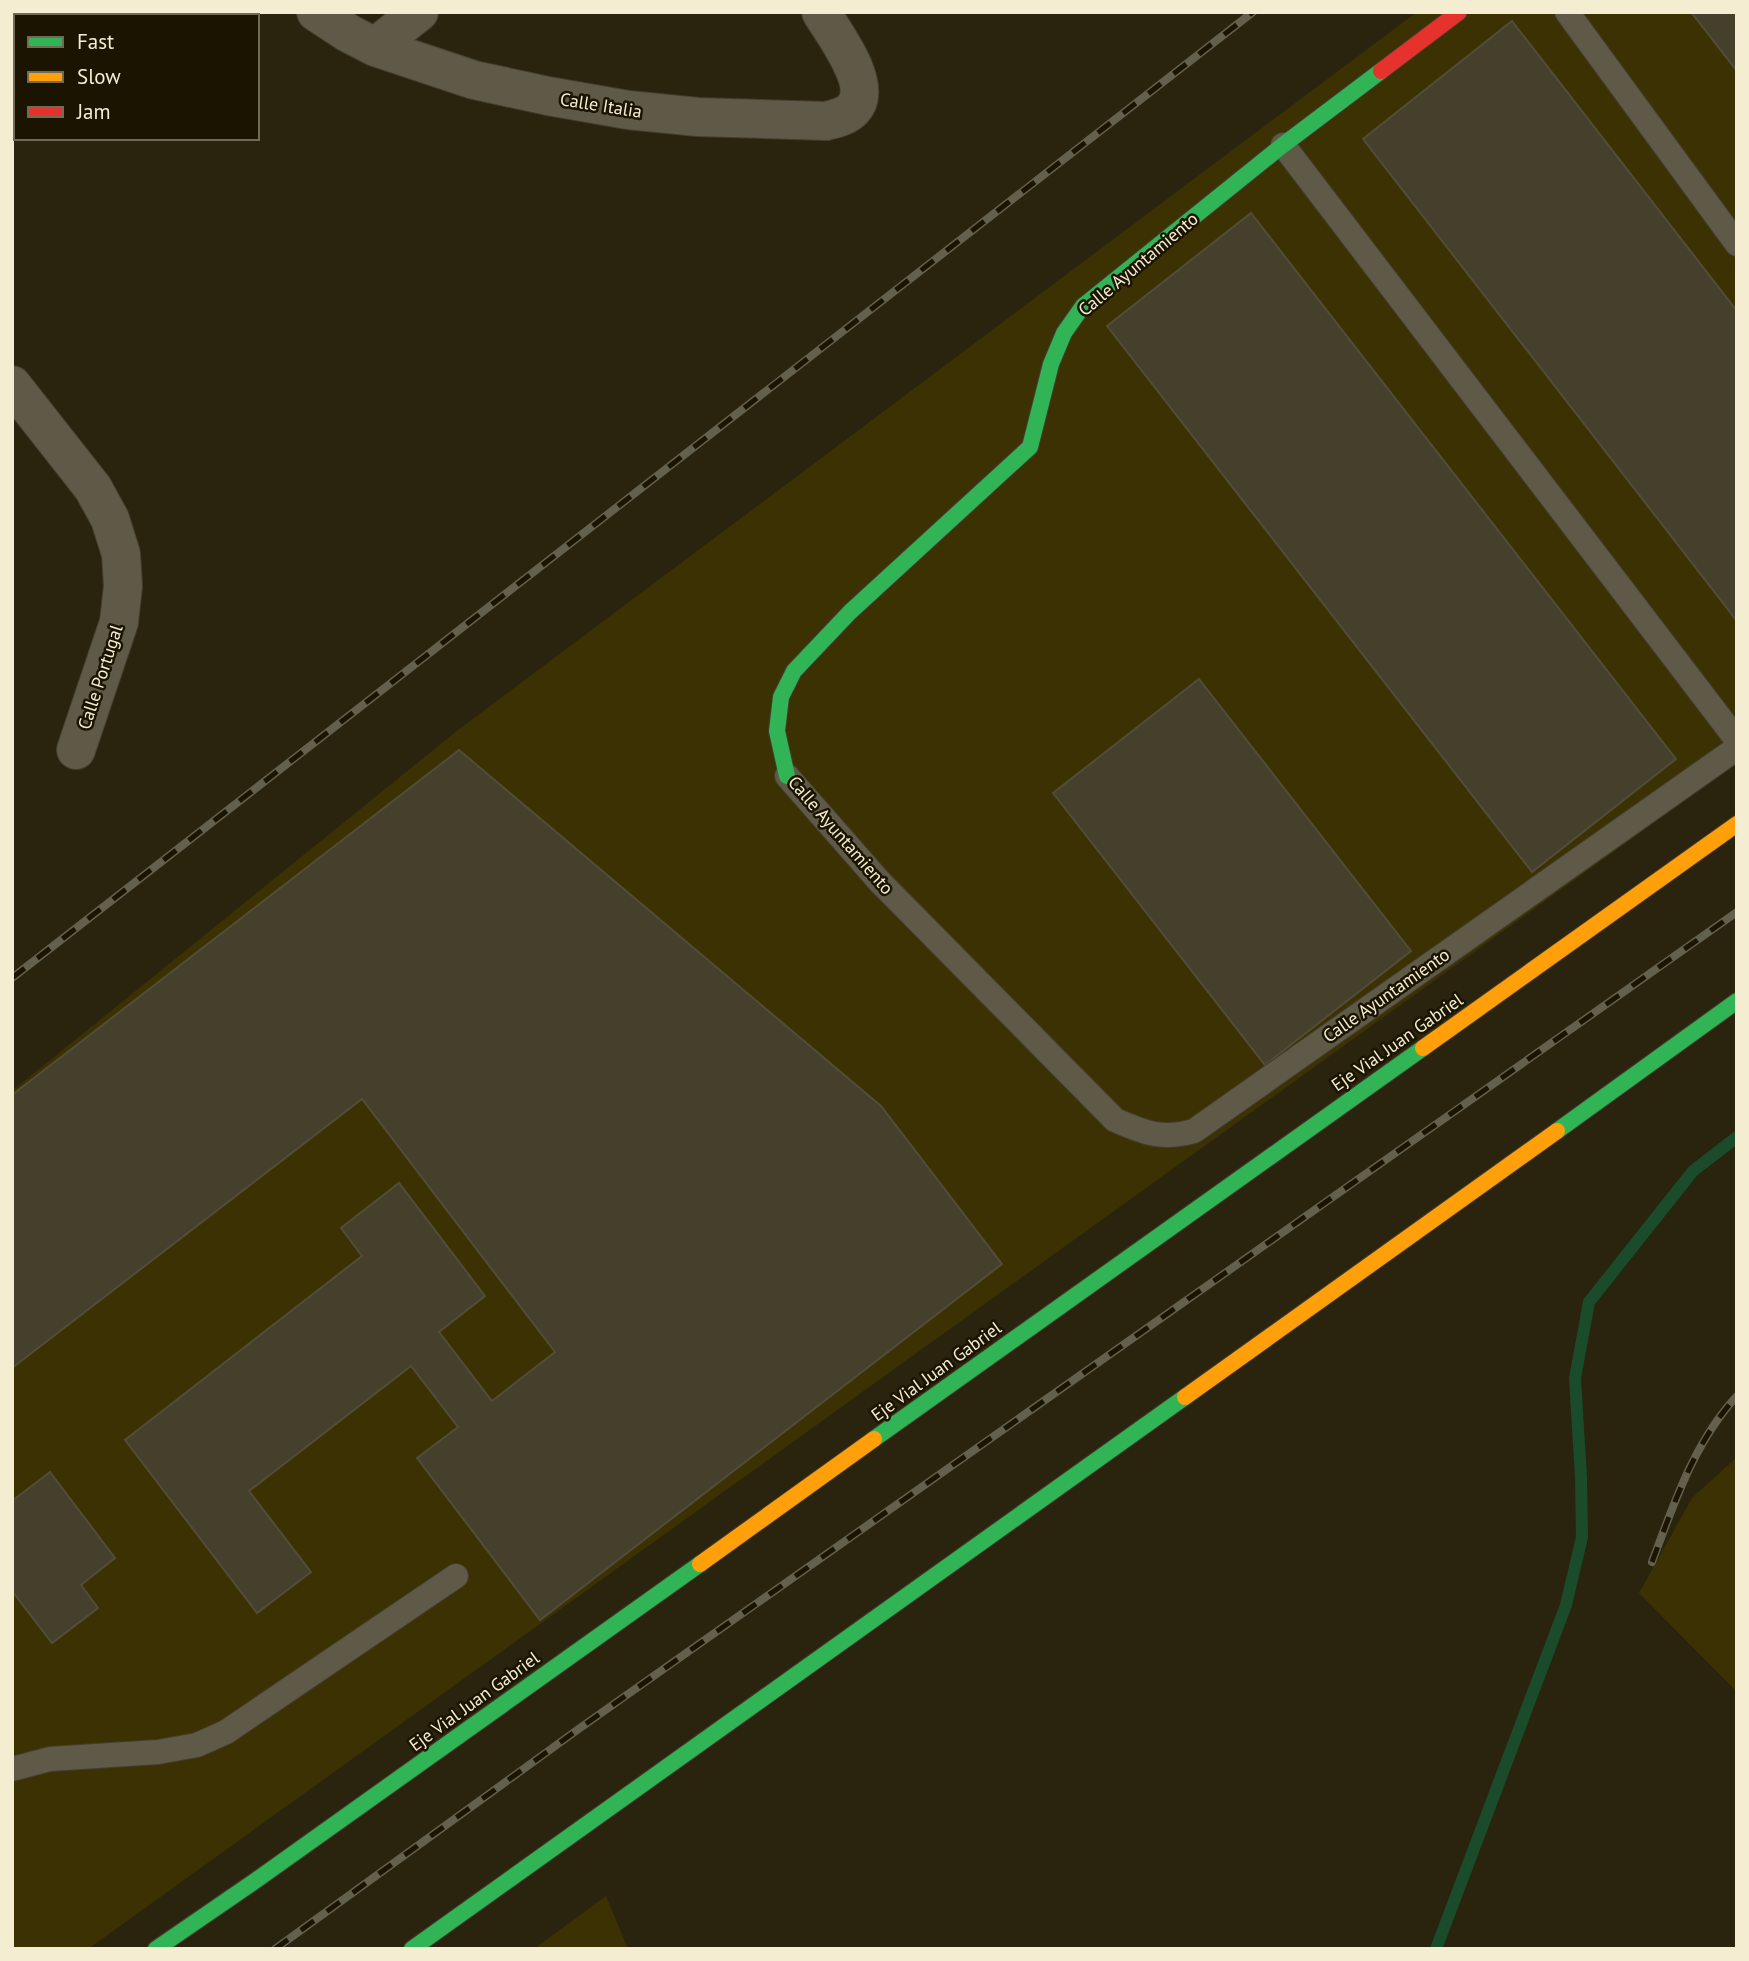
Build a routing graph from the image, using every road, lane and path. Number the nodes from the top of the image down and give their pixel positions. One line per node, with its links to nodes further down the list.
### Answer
1 (316, 12): 6 (street, Calle Italia)
2 (419, 12): 6 (street)
3 (821, 12): 6 (street, Calle Italia)
4 (1459, 12): 7 (main road, Calle Ayuntamiento)
5 (1567, 12): 8 (lane)
6 (375, 47)
7 (1283, 145): 10 (lane); 13 (main road, Calle Ayuntamiento)
8 (1737, 244)
9 (12, 385): 12 (street, Calle Portugal)
10 (1737, 740)
11 (1737, 748): 13 (lane, Calle Ayuntamiento)
12 (76, 750)
13 (787, 776)
14 (1737, 824): 19 (main road, Eje Vial Juan Gabriel)
15 (1737, 1001): 18 (main road)
16 (456, 1576): 17 (lane)
17 (12, 1769)
18 (415, 1948)
19 (156, 1949)

